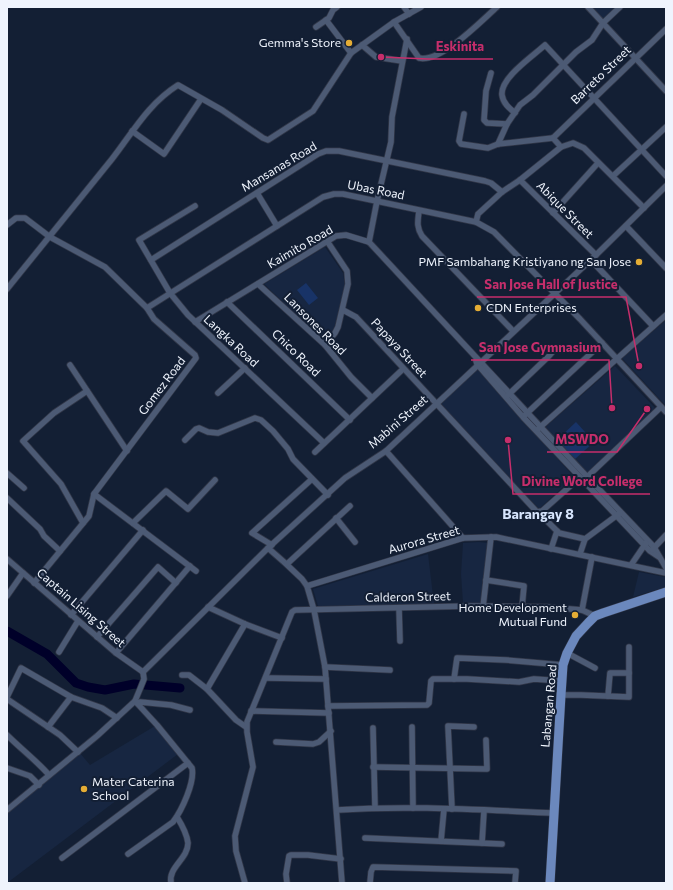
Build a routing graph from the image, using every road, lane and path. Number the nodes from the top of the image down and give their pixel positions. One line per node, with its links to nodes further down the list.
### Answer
1 (337, 7): 8 (street)
2 (404, 7): 7 (street)
3 (421, 7): 7 (street)
4 (497, 7): 13 (street)
5 (588, 7): 10 (street)
6 (620, 7): 10 (street)
7 (409, 14): 9 (street)
8 (326, 20): 11 (street); 15 (street)
9 (394, 22): 13 (street); 14 (street)
10 (603, 23): 16 (street); 18 (street)
11 (316, 27)
12 (666, 29): 16 (street, Barreto Street)
13 (407, 40): 17 (street)
14 (362, 45): 15 (street); 17 (street)
15 (351, 53): 22 (street)
16 (635, 58): 20 (street); 21 (street, Barreto Street)
17 (402, 61): 32 (street)
18 (563, 65): 21 (street); 23 (street); 23 (street)
19 (491, 74): 25 (street)
20 (666, 91)
21 (593, 98): 28 (street, Barreto Street); 31 (street)
22 (201, 99): 27 (street); 27 (street)
23 (515, 113): 25 (street)
24 (464, 114): 29 (street)
25 (507, 124): 29 (street)
26 (666, 127): 31 (street)
27 (132, 131): 49 (street)
28 (553, 138): 29 (street); 30 (street)
29 (498, 144)
30 (561, 147): 33 (street); 36 (street)
31 (641, 150): 34 (street); 35 (street)
32 (387, 161): 38 (street, Mansanas Road); 39 (street, Mansanas Road); 40 (street)
33 (598, 163): 34 (street); 44 (street)
34 (613, 176): 42 (street)
35 (666, 176)
36 (520, 180): 39 (street); 44 (street, Abique Street)
37 (666, 186): 42 (street, Mabini Street)
38 (257, 192): 47 (street); 53 (street, Mansanas Road)
39 (502, 192): 45 (street)
40 (377, 201): 43 (street, Ubas Road); 47 (street, Ubas Road); 51 (street)
41 (195, 206): 53 (street, Langka Road)
42 (644, 208): 48 (street, Mabini Street)
43 (419, 210): 45 (street, Ubas Road); 66 (street)
44 (553, 213): 52 (street, Abique Street)
45 (476, 222): 59 (street, Ubas Road)
46 (7, 225): 49 (street, Gomez Road)
47 (277, 226): 58 (street, Ubas Road)
48 (626, 226): 52 (street, Mabini Street); 55 (street)
49 (50, 237): 57 (street); 61 (street, Gomez Road)
50 (328, 241): 51 (street, Kaimito Road); 56 (street, Kaimito Road); 62 (street)
51 (369, 242): 71 (street)
52 (596, 255): 54 (street, Mabini Street)
53 (150, 260): 58 (street, Langka Road)
54 (591, 260): 59 (street, Mabini Street); 65 (street)
55 (666, 268)
56 (258, 284): 60 (street, Kaimito Road); 68 (street, Lansones Road)
57 (7, 289)
58 (170, 293): 61 (street, Ubas Road); 64 (street, Langka Road)
59 (555, 293): 66 (street, Mabini Street); 67 (street, Ubas Road)
60 (227, 302): 64 (street, Kaimito Road); 83 (street, Chico Road)
61 (147, 308): 88 (street, Gomez Road)
62 (343, 310): 68 (street); 74 (street, Papaya Street)
63 (666, 315): 65 (street)
64 (195, 322): 73 (street, Langka Road)
65 (653, 326): 70 (street)
66 (513, 332): 71 (street, Mabini Street)
67 (602, 343): 70 (street, Ubas Road); 82 (street)
68 (325, 345): 78 (street, Lansones Road)
69 (554, 350): 77 (street)
70 (617, 359): 80 (street, Ubas Road); 84 (street)
71 (479, 363): 77 (street); 79 (street, Mabini Street)
72 (70, 364): 75 (street)
73 (244, 368): 76 (street); 86 (street, Langka Road)
74 (403, 369): 78 (street); 79 (street, Papaya Street)
75 (87, 391): 88 (street); 102 (street)
76 (218, 393)
77 (508, 395): 82 (street)
78 (372, 398): 83 (street)
79 (436, 404): 87 (street, Mabini Street); 99 (street, Papaya Street)
80 (661, 407): 81 (street, Ubas Road); 91 (street)
81 (666, 412)
82 (525, 415): 84 (street)
83 (350, 420): 86 (street)
84 (538, 429): 91 (street)
85 (185, 440): 92 (street)
86 (324, 444): 89 (street)
87 (386, 450): 96 (street, Mabini Street); 108 (street)
88 (127, 451): 95 (street, Gomez Road)
89 (315, 452)
90 (7, 473): 94 (street)
91 (585, 478): 99 (street); 100 (street)
92 (312, 479): 96 (street); 112 (street)
93 (215, 480): 103 (street)
94 (24, 488)
95 (94, 494): 102 (street, Gomez Road); 103 (street)
96 (328, 495): 112 (street, Mabini Street)
97 (7, 498): 115 (street)
98 (350, 506): 101 (street)
99 (538, 512): 105 (street, Papaya Street)
100 (618, 513): 109 (street); 111 (street)
101 (336, 518): 110 (street); 119 (street)
102 (82, 523): 115 (street, Gomez Road)
103 (133, 523): 104 (street)
104 (143, 530): 121 (street); 138 (street)
105 (557, 531): 109 (street); 113 (street)
106 (666, 535): 114 (street)
107 (492, 537): 108 (street, Aurora Street); 113 (street, Aurora Street); 126 (street)
108 (463, 538): 129 (street, Aurora Street)
109 (585, 539): 116 (street)
110 (355, 542)
111 (646, 543): 114 (street); 120 (street)
112 (270, 547): 119 (street); 133 (street, Mabini Street)
113 (551, 549): 116 (street, Aurora Street)
114 (652, 549): 122 (street)
115 (60, 551): 127 (street, Gomez Road)
116 (580, 554): 117 (street, Aurora Street)
117 (592, 557): 120 (street, Aurora Street); 137 (street)
118 (7, 559): 124 (street, Captain Lising Street)
119 (287, 564): 129 (street)
120 (632, 565): 125 (street, Aurora Street)
121 (190, 566): 123 (street); 128 (street)
122 (666, 568)
123 (196, 571)
124 (23, 573): 127 (street, Captain Lising Street); 131 (street)
125 (666, 573)
126 (486, 580): 132 (street); 134 (street)
127 (34, 583): 138 (street, Captain Lising Street)
128 (176, 583): 142 (street); 147 (street)
129 (308, 586): 136 (street)
130 (666, 592): 139 (main road, Labangan Road)
131 (7, 596)
132 (483, 606): 134 (street, Calderon Street); 135 (street, Calderon Street)
133 (208, 607): 141 (street); 153 (street, Mabini Street)
134 (522, 607): 137 (street, Calderon Street)
135 (399, 608): 136 (street, Calderon Street); 144 (street)
136 (314, 610): 143 (street, Calderon Street); 150 (street)
137 (582, 610): 139 (street, Calderon Street)
138 (71, 615): 140 (street, Captain Lising Street)
139 (595, 616): 148 (main road, Labangan Road)
140 (78, 621): 142 (street, Captain Lising Street); 146 (street)
141 (246, 624): 143 (street); 160 (street)
142 (97, 637): 147 (street, Captain Lising Street)
143 (282, 638): 156 (street)
144 (400, 641)
145 (629, 647): 154 (street)
146 (58, 652)
147 (116, 653): 153 (street, Captain Lising Street)
148 (567, 653): 149 (main road, Labangan Road); 151 (street)
149 (563, 665): 158 (street); 159 (main road, Labangan Road)
150 (325, 667): 152 (street); 157 (street)
151 (595, 668)
152 (390, 670)
153 (143, 672): 165 (street)
154 (629, 673): 162 (street); 162 (street)
155 (182, 675): 160 (street)
156 (266, 678): 157 (street); 168 (street)
157 (326, 679): 166 (street)
158 (454, 679): 159 (street); 166 (street)
159 (562, 681): 161 (main road, Labangan Road)
160 (207, 689): 172 (street)
161 (561, 695): 162 (street); 195 (main road, Labangan Road)
162 (608, 696)
163 (71, 697): 164 (street); 170 (street); 171 (street)
164 (7, 698): 171 (street)
165 (136, 702): 167 (street); 170 (street); 181 (street)
166 (328, 706): 169 (street)
167 (190, 710)
168 (252, 711): 169 (street); 172 (street)
169 (329, 713): 176 (street)
170 (117, 718): 180 (street)
171 (48, 727): 180 (street)
172 (246, 727): 205 (street)
173 (412, 727): 183 (street)
174 (474, 727): 185 (street)
175 (373, 728): 182 (street)
176 (331, 731): 179 (street); 193 (street)
177 (7, 735): 186 (street)
178 (486, 740): 185 (street)
179 (276, 742)
180 (78, 752): 186 (street)
181 (188, 763): 196 (street); 202 (street)
182 (374, 767): 183 (street); 188 (street)
183 (412, 767): 185 (street); 189 (street)
184 (7, 768): 187 (street)
185 (450, 768): 191 (street)
186 (50, 775): 187 (street)
187 (38, 785): 192 (street)
188 (375, 807): 189 (street); 193 (street)
189 (413, 808): 190 (street)
190 (444, 809): 191 (street); 198 (street)
191 (452, 809): 194 (street)
192 (7, 810)
193 (337, 810): 203 (street)
194 (484, 811): 195 (street); 199 (street)
195 (553, 814): 210 (main road, Labangan Road)
196 (177, 817): 201 (street); 204 (street)
197 (365, 838): 198 (street)
198 (441, 841): 199 (street)
199 (482, 843): 200 (street)
200 (502, 844)
201 (128, 854)
202 (62, 858)
203 (341, 860): 206 (street); 207 (street)
204 (171, 883)
205 (245, 883)
206 (287, 883)
207 (342, 883)
208 (370, 883): 209 (street)
209 (515, 883)
210 (550, 883)

